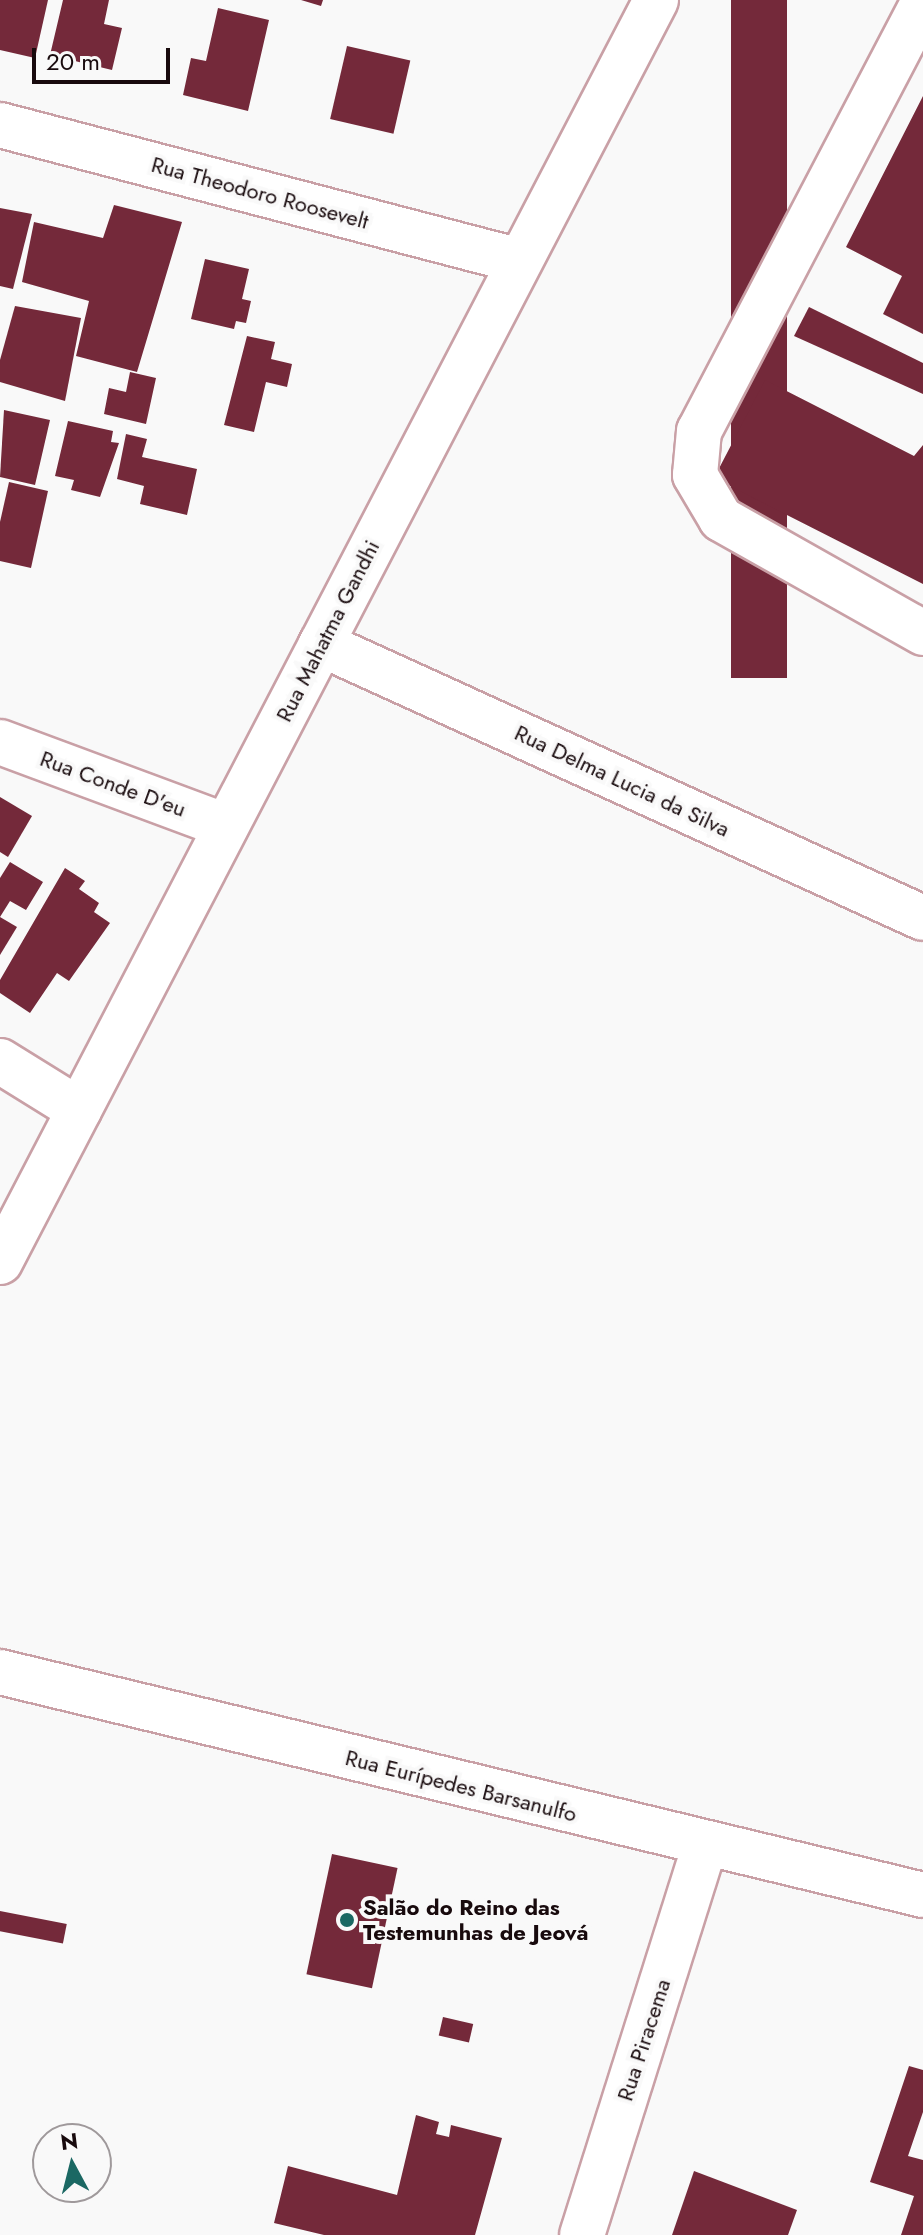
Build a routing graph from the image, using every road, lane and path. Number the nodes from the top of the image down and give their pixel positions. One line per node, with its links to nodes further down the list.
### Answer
1 (656, 0): 4 (street, Rua Mahatma Gandhi)
2 (923, 3): 5 (street)
3 (0, 125): 4 (street, Rua Theodoro Roosevelt)
4 (520, 261): 6 (street, Rua Mahatma Gandhi)
5 (923, 633)
6 (321, 644): 8 (street, Rua Mahatma Gandhi); 9 (street, Rua Delma Lucia da Silva)
7 (0, 742): 8 (street, Rua Conde D'eu)
8 (226, 826): 11 (street, Rua Mahatma Gandhi)
9 (923, 918)
10 (0, 1061): 11 (street)
11 (79, 1110): 12 (street, Rua Mahatma Gandhi)
12 (0, 1262)
13 (0, 1672): 14 (street, Rua Eurípedes Barsanulfo)
14 (705, 1846): 15 (street, Rua Eurípedes Barsanulfo); 16 (street, Rua Piracema)
15 (923, 1895)
16 (582, 2235)

